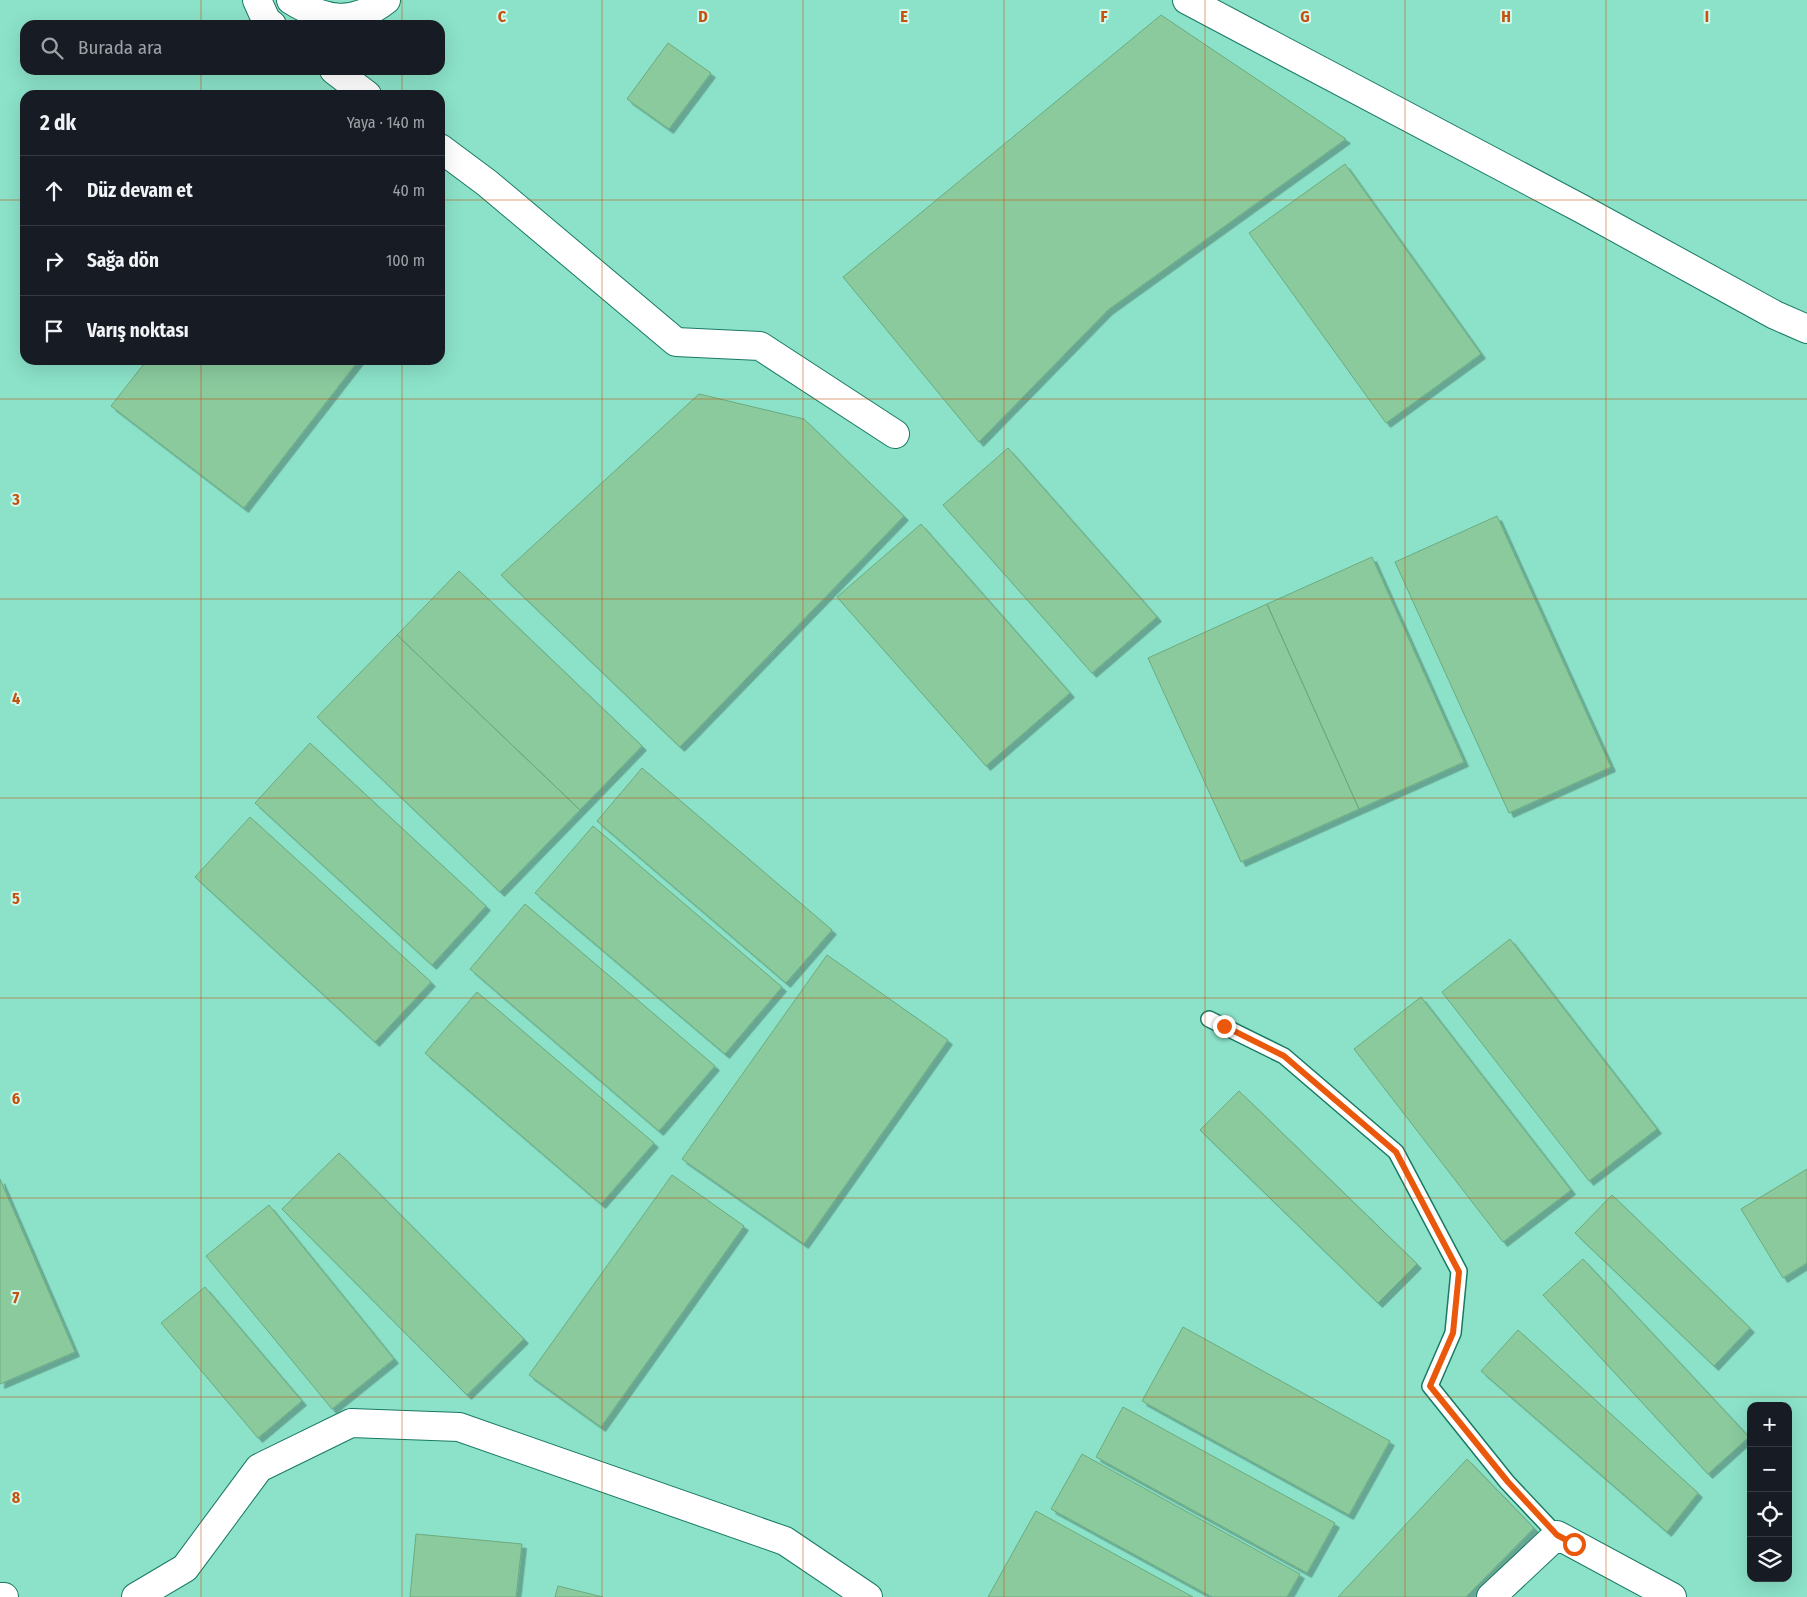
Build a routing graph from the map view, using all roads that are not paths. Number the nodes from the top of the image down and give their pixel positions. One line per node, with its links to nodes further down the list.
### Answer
1 (258, 0): 5 (street)
2 (291, 0): 3 (street)
3 (386, 0)
4 (1187, 0): 9 (street)
5 (266, 20)
6 (341, 75): 7 (street)
7 (361, 90)
8 (445, 152): 10 (street)
9 (1807, 328)
10 (895, 434)
11 (1209, 1019): 12 (lane)
12 (1557, 1535): 17 (street); 18 (street)
13 (0, 1596): 14 (street)
14 (4, 1597)
15 (136, 1597): 16 (street)
16 (868, 1597)
17 (1491, 1597)
18 (1672, 1597)

